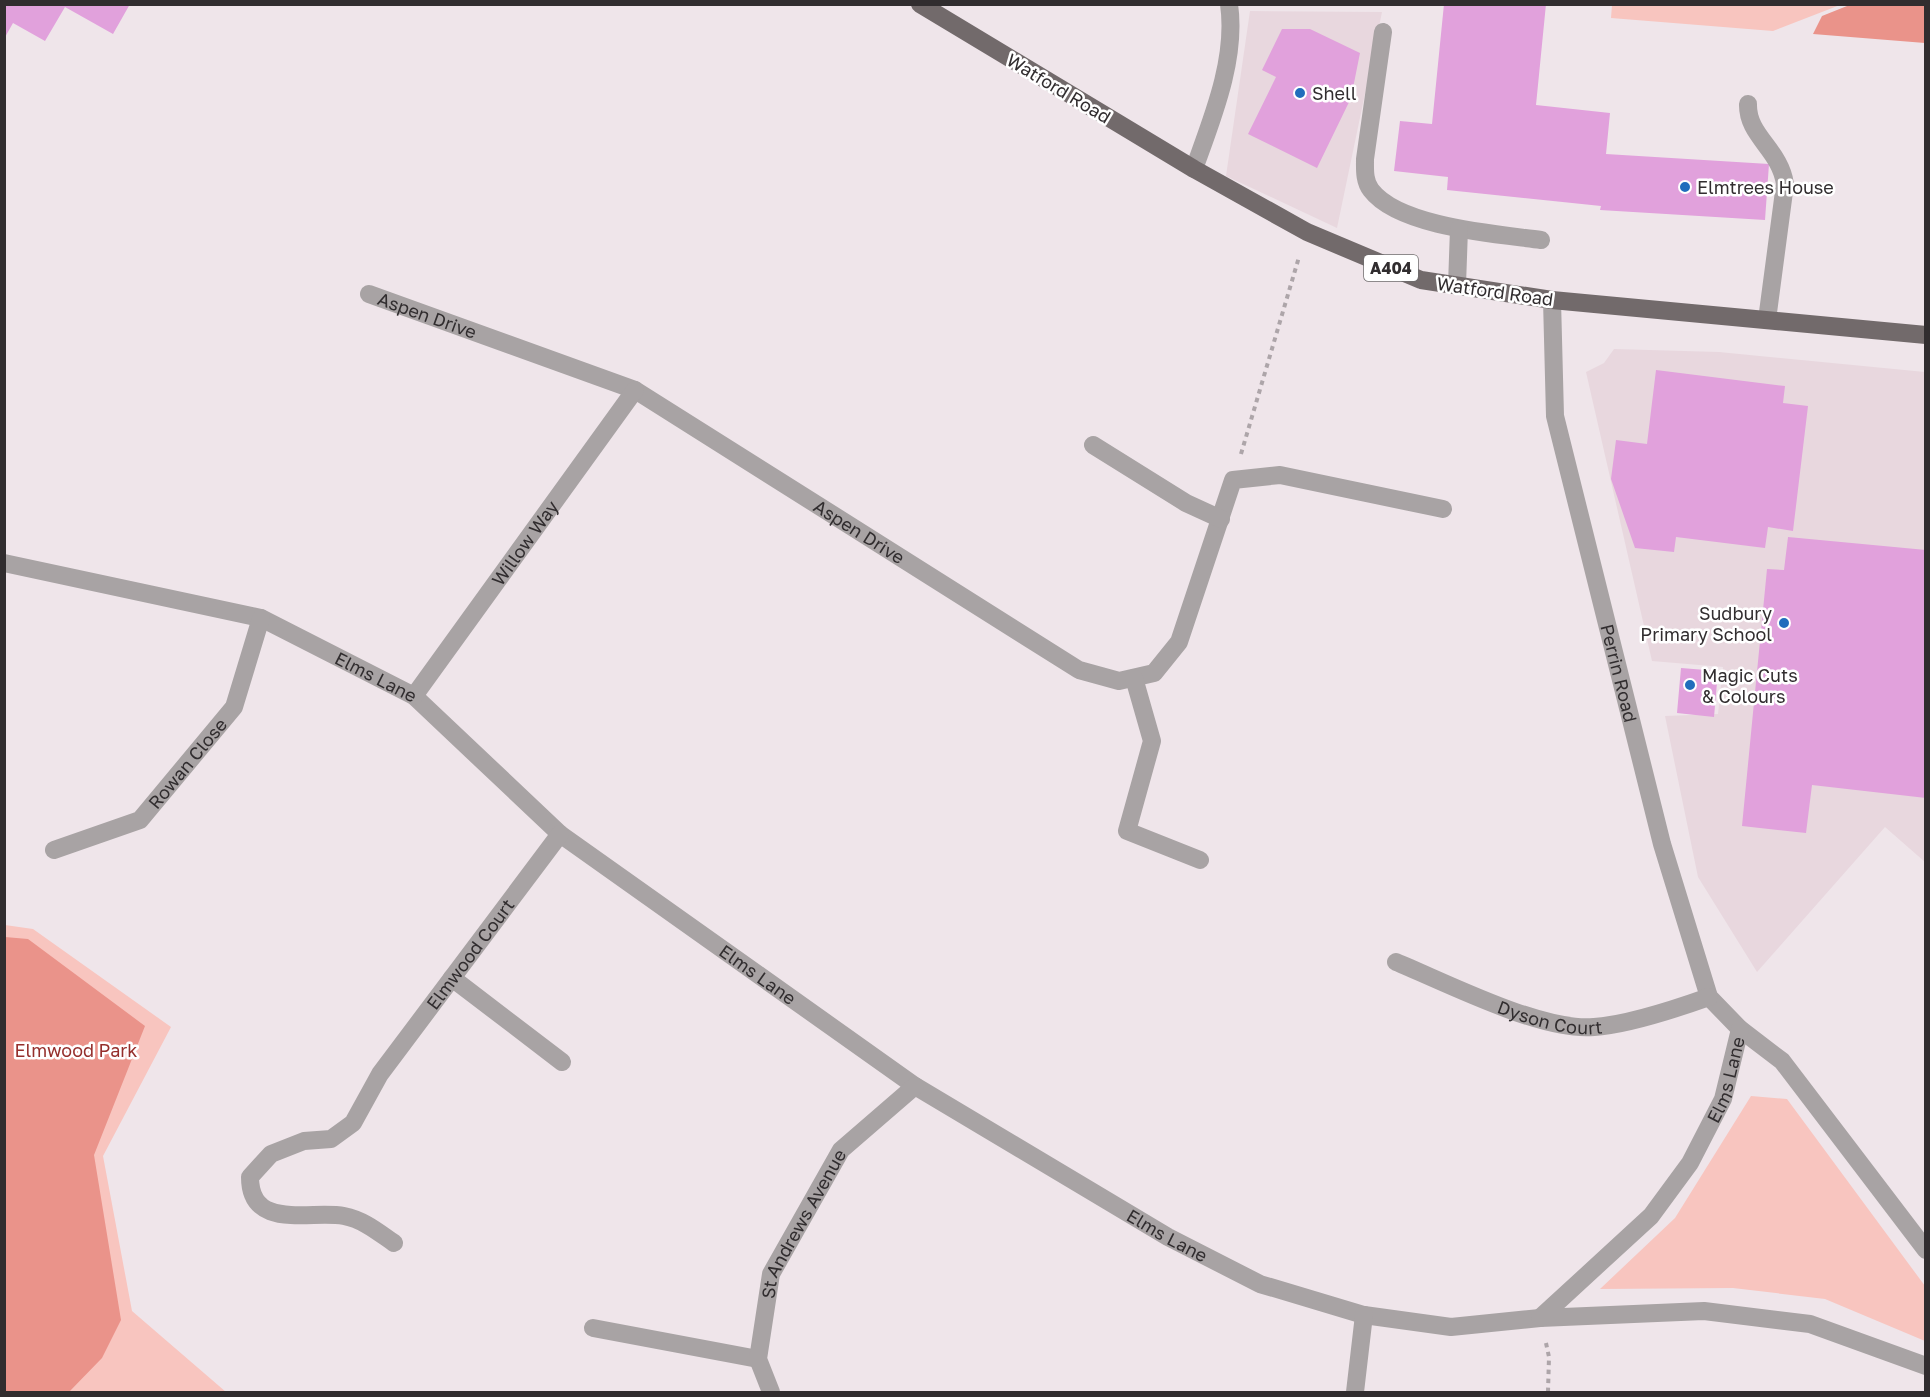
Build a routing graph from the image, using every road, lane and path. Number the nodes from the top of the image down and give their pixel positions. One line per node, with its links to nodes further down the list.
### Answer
1 (920, 4): 5 (main road, Watford Road / A404)
2 (1229, 4): 5 (street)
3 (1383, 32): 6 (street)
4 (1748, 104): 12 (street)
5 (1194, 169): 7 (main road, Watford Road / A404)
6 (1459, 229): 8 (street); 9 (street)
7 (1307, 232): 9 (main road, Watford Road / A404); 16 (path)
8 (1541, 240)
9 (1457, 285): 11 (main road, Watford Road / A404)
10 (369, 294): 14 (street, Aspen Drive)
11 (1552, 300): 12 (main road, Watford Road / A404); 28 (street, Perrin Road)
12 (1767, 320): 13 (main road, Watford Road / A404)
13 (1926, 335)
14 (635, 390): 21 (street, Aspen Drive); 22 (street, Willow Way)
15 (1093, 445): 18 (street)
16 (1233, 480): 17 (street); 18 (street, Aspen Drive)
17 (1443, 509)
18 (1221, 519): 21 (street, Aspen Drive)
19 (4, 563): 20 (street, Elms Lane)
20 (261, 618): 22 (street, Elms Lane); 24 (street, Rowan Close)
21 (1134, 678): 25 (street)
22 (414, 696): 23 (street, Elms Lane)
23 (560, 834): 27 (street, Elmwood Court); 31 (street, Elms Lane)
24 (54, 850)
25 (1200, 860)
26 (1396, 962): 28 (street, Dyson Court)
27 (452, 978): 30 (street); 32 (street, Elmwood Court)
28 (1709, 997): 29 (street, Perrin Road)
29 (1740, 1029): 33 (street, Elms Lane); 35 (street, Elms Lane)
30 (562, 1062)
31 (915, 1086): 34 (street, Elms Lane); 37 (street, St Andrews Avenue)
32 (394, 1243)
33 (1926, 1250)
34 (1364, 1315): 35 (street, Elms Lane); 40 (street)
35 (1540, 1318): 38 (street, Elms Lane); 41 (path)
36 (593, 1328): 37 (street)
37 (758, 1359): 39 (street)
38 (1926, 1366)
39 (771, 1392)
40 (1355, 1392)
41 (1548, 1392)

